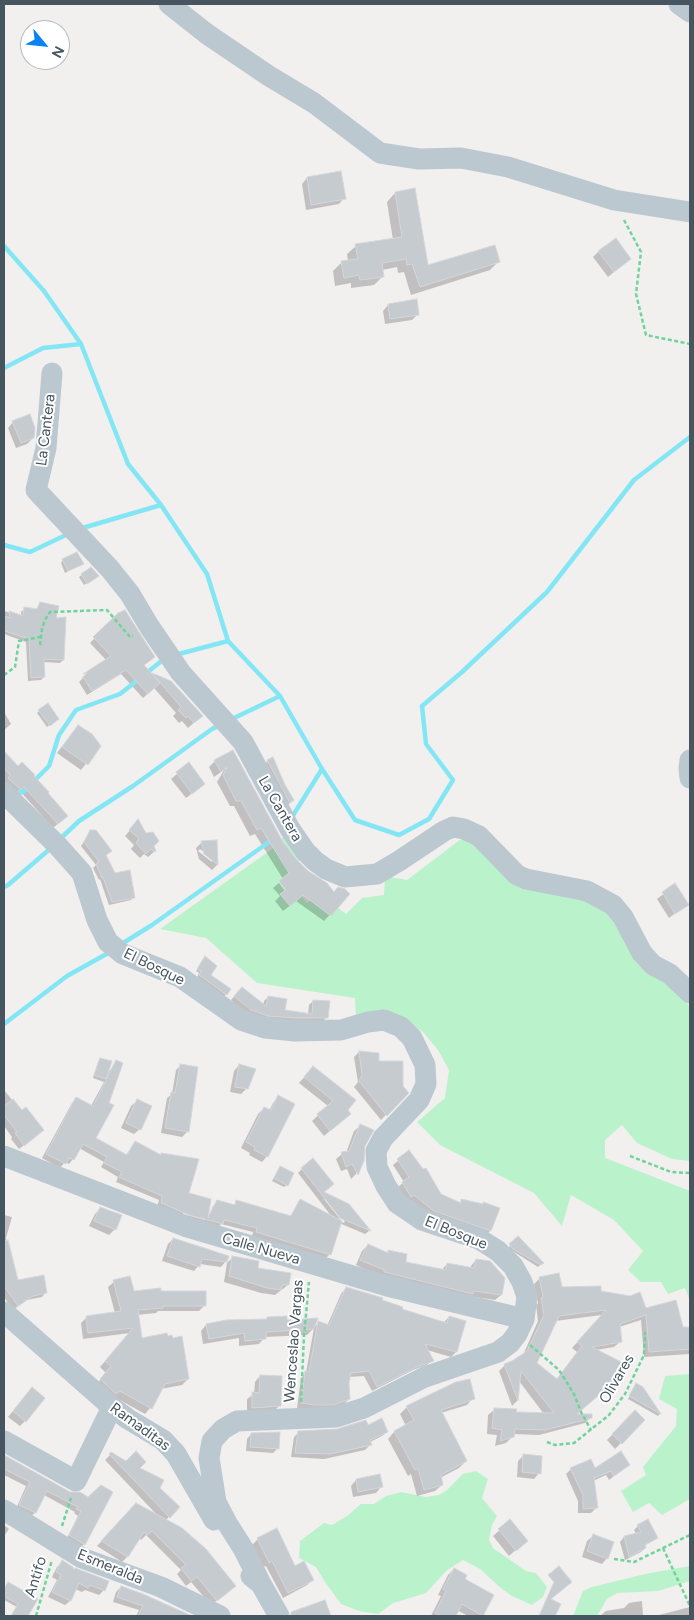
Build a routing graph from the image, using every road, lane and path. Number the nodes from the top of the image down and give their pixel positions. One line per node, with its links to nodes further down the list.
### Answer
1 (169, 4): 4 (street)
2 (679, 4): 3 (street)
3 (690, 12)
4 (614, 200): 5 (street); 6 (path)
5 (690, 212)
6 (690, 344)
7 (52, 373): 8 (street, La Cantera)
8 (149, 626): 9 (path); 15 (street, La Cantera)
9 (40, 637): 10 (path); 11 (path)
10 (40, 645)
11 (4, 675)
12 (690, 760): 13 (street)
13 (690, 778)
14 (4, 793): 21 (street, El Bosque)
15 (690, 993)
16 (630, 1156): 18 (path)
17 (4, 1158): 19 (street, Calle Nueva)
18 (690, 1173)
19 (311, 1264): 21 (street, Calle Nueva); 24 (path, Wenceslao Vargas)
20 (4, 1312): 23 (street, Ramaditas)
21 (521, 1327): 24 (street); 25 (path)
22 (645, 1332): 25 (path, Olivares)
23 (112, 1407): 28 (street); 34 (street, Ramaditas)
24 (300, 1420): 34 (street)
25 (591, 1430): 27 (path, Olivares)
26 (4, 1441): 28 (street)
27 (547, 1442)
28 (76, 1481): 31 (path, Antifo)
29 (4, 1510): 31 (street, Esmeralda)
30 (690, 1535): 32 (path)
31 (57, 1543): 36 (path, Antifo); 37 (street, Esmeralda)
32 (663, 1548): 33 (path); 35 (path)
33 (614, 1559)
34 (261, 1584): 38 (street, Ramaditas)
35 (690, 1606)
36 (36, 1616)
37 (220, 1616)
38 (279, 1616)

